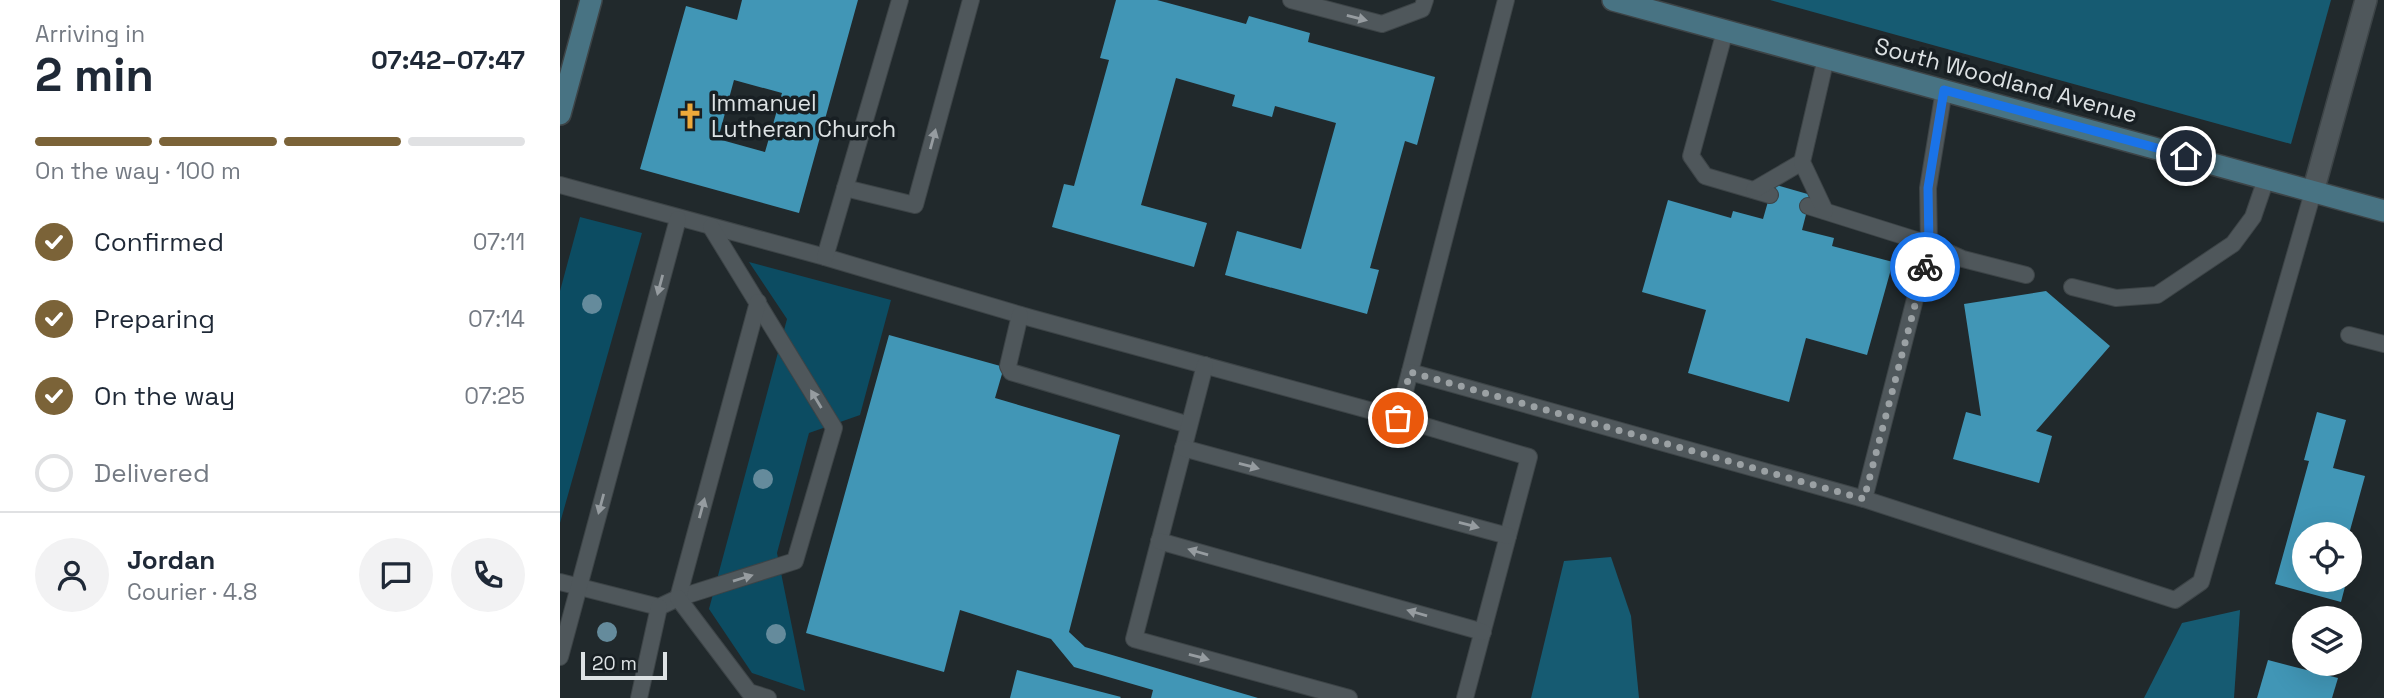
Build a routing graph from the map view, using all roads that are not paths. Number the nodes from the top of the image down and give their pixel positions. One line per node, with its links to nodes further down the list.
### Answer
1 (591, 0): 12 (street)
2 (900, 0): 16 (lane)
3 (971, 0): 16 (lane, one-way to 3)
4 (1291, 0): 5 (lane, one-way to 5)
5 (1425, 0)
6 (1506, 0): 34 (lane)
7 (1613, 0): 9 (street, South Woodland Avenue)
8 (2366, 0): 18 (street)
9 (1725, 30): 10 (street, South Woodland Avenue); 17 (lane)
10 (1826, 58): 11 (street, South Woodland Avenue); 13 (lane)
11 (1944, 90): 14 (street, South Woodland Avenue); 25 (lane)
12 (560, 114)
13 (1802, 162): 17 (lane); 21 (lane)
14 (2266, 178): 18 (street, South Woodland Avenue); 28 (lane)
15 (560, 185): 23 (lane)
16 (845, 188): 26 (lane)
17 (1754, 190): 19 (lane)
18 (2313, 191): 22 (street, South Woodland Avenue); 38 (lane)
19 (1770, 195)
20 (1808, 206): 21 (lane)
21 (1825, 211): 25 (lane)
22 (2384, 211)
23 (678, 219): 24 (lane); 42 (lane, one-way to 42)
24 (711, 227): 26 (lane); 29 (lane)
25 (1929, 244): 27 (lane); 38 (lane)
26 (825, 257): 30 (lane)
27 (2026, 275)
28 (2072, 287)
29 (758, 302): 43 (lane, one-way to 29); 43 (lane, one-way to 29)
30 (1020, 315): 33 (lane); 36 (lane)
31 (2349, 335): 32 (lane)
32 (2384, 344)
33 (1205, 365): 35 (lane); 36 (lane)
34 (1410, 372): 35 (lane); 38 (lane)
35 (1398, 418): 39 (lane)
36 (1189, 425): 37 (lane)
37 (1183, 449): 39 (lane, one-way to 39); 40 (lane)
38 (1864, 499)
39 (1508, 536): 45 (lane)
40 (1159, 541): 45 (lane, one-way to 40); 50 (lane, one-way to 50)
41 (560, 582): 42 (lane)
42 (579, 586): 44 (lane); 46 (lane)
43 (678, 598): 44 (lane); 47 (lane)
44 (659, 607): 48 (lane)
45 (1483, 632): 51 (lane)
46 (560, 657)
47 (749, 695): 49 (lane)
48 (639, 698)
49 (768, 698)
50 (1349, 698)
51 (1465, 698)

